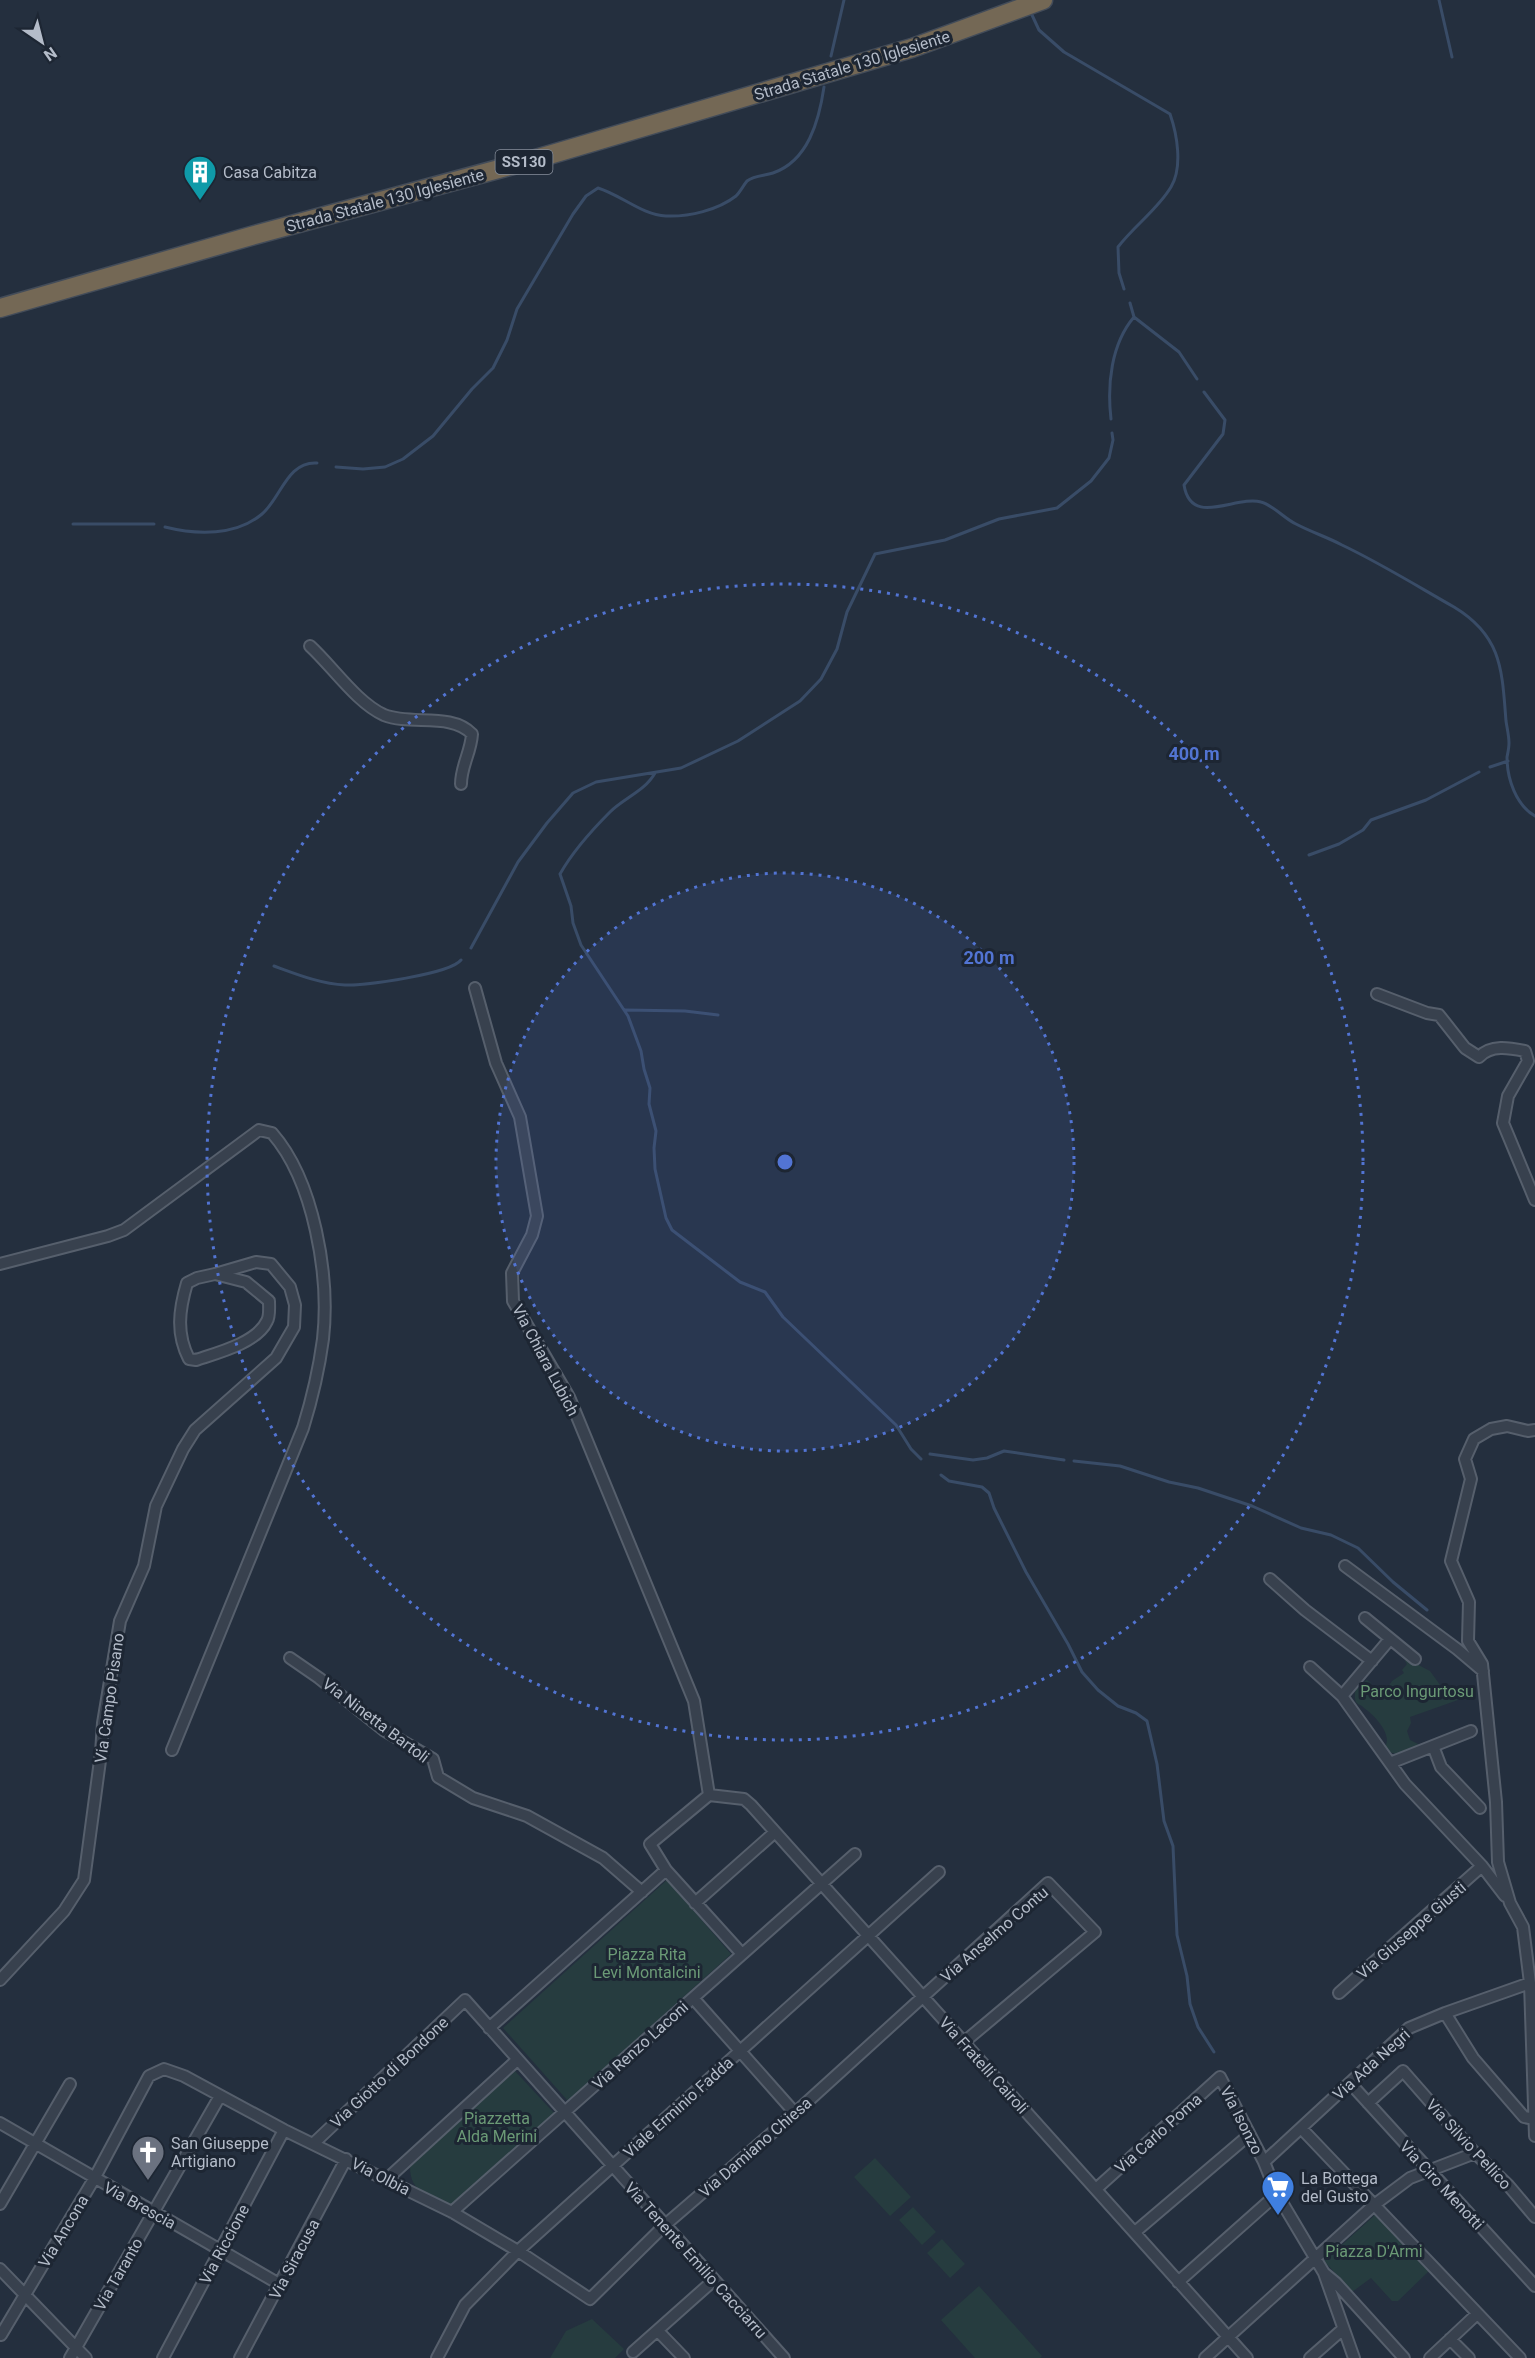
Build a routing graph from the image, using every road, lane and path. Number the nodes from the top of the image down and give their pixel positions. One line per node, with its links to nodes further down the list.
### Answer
1 (1042, 0): 2 (highway, Strada Statale 130 Iglesiente / SS130)
2 (0, 308)
3 (310, 645): 4 (street)
4 (461, 784)
5 (475, 988): 25 (street, Via Chiara Lubich)
6 (1377, 994): 7 (street)
7 (1535, 1200)
8 (0, 1264): 23 (street)
9 (215, 1274): 9 (street); 38 (street, Via Campo Pisano)
10 (1535, 1430): 19 (street)
11 (1345, 1566): 19 (street)
12 (1270, 1579): 17 (street)
13 (1365, 1618): 14 (street)
14 (1390, 1639): 16 (street); 17 (street)
15 (290, 1658): 33 (street, Via Ninetta Bartoli)
16 (1415, 1659)
17 (1372, 1660): 20 (street)
18 (1310, 1667): 20 (street)
19 (1484, 1671): 35 (street)
20 (1342, 1696): 24 (street)
21 (1471, 1731): 22 (street)
22 (1433, 1746): 24 (street); 26 (street)
23 (172, 1750)
24 (1390, 1764): 29 (street)
25 (709, 1796): 27 (street, Via Fratelli Cairoli); 30 (street)
26 (1480, 1808)
27 (776, 1832): 32 (street, Via Fratelli Cairoli); 34 (street)
28 (855, 1854): 32 (street, Via Renzo Laconi)
29 (1482, 1866): 35 (street); 40 (street, Via Giuseppe Giusti)
30 (666, 1870): 33 (street); 34 (street)
31 (939, 1872): 36 (street, Viale Erminio Fadda)
32 (821, 1884): 36 (street, Via Fratelli Cairoli); 37 (street, Via Renzo Laconi)
33 (642, 1892): 46 (street)
34 (695, 1903): 37 (street)
35 (1510, 1903): 39 (street)
36 (869, 1935): 41 (street, Via Fratelli Cairoli); 48 (street, Viale Erminio Fadda)
37 (742, 1954): 42 (street, Via Renzo Laconi)
38 (0, 1980)
39 (1530, 1983): 44 (street, Via Ada Negri); 45 (street)
40 (1339, 1993)
41 (922, 1997): 47 (street, Via Fratelli Cairoli); 47 (street, Via Anselmo Contu); 58 (street, Via Damiano Chiesa)
42 (693, 1998): 48 (street); 57 (street, Via Renzo Laconi)
43 (465, 2001): 46 (street, Via Tenente Emilio Cacciarru); 65 (street, Via Giotto di Bondone)
44 (1444, 2013): 52 (street, Via Ada Negri); 59 (street)
45 (1533, 2018): 56 (street)
46 (489, 2028): 49 (street, Via Tenente Emilio Cacciarru)
47 (963, 2043): 74 (street, Via Fratelli Cairoli)
48 (739, 2052): 58 (street); 70 (street, Viale Erminio Fadda)
49 (517, 2060): 57 (street, Via Tenente Emilio Cacciarru); 73 (street)
50 (164, 2069): 54 (street, Via Olbia); 72 (street, Via Ancona)
51 (1220, 2077): 63 (street, Via Isonzo); 74 (street, Via Carlo Poma)
52 (1350, 2083): 55 (street, Via Ciro Menotti); 61 (street, Via Ada Negri)
53 (69, 2084): 66 (street)
54 (220, 2096): 62 (street, Via Olbia); 78 (street, Via Taranto)
55 (1368, 2103): 67 (street, Via Silvio Pellico); 71 (street, Via Ciro Menotti)
56 (1535, 2109): 59 (street)
57 (564, 2113): 70 (street, Via Tenente Emilio Cacciarru); 79 (street, Via Renzo Laconi)
58 (795, 2113): 81 (street, Via Damiano Chiesa)
59 (1534, 2119): 64 (street)
60 (0, 2124): 66 (street, Via Brescia)
61 (1301, 2128): 69 (street, Via Ada Negri); 77 (street)
62 (285, 2130): 65 (street, Via Olbia); 83 (street, Via Riccione)
63 (1250, 2135): 69 (street, Via Isonzo); 82 (street)
64 (1535, 2136)
65 (314, 2143): 68 (street, Via Olbia)
66 (36, 2145): 72 (street, Via Brescia); 76 (street)
67 (1475, 2153): 71 (street); 80 (street, Via Silvio Pellico)
68 (346, 2159): 73 (street, Via Olbia); 90 (street, Via Siracusa)
69 (1264, 2162): 75 (street, Via Isonzo)
70 (612, 2166): 81 (street, Via Tenente Emilio Cacciarru); 84 (street, Viale Erminio Fadda)
71 (1428, 2170): 77 (street); 91 (street, Via Ciro Menotti)
72 (94, 2179): 78 (street, Via Brescia); 92 (street, Via Ancona)
73 (387, 2179): 79 (street, Via Olbia)
74 (1096, 2189): 82 (street, Via Fratelli Cairoli)
75 (1277, 2194): 85 (street, Via Isonzo); 89 (street)
76 (0, 2204)
77 (1374, 2205): 85 (street); 94 (street)
78 (153, 2212): 83 (street, Via Brescia); 100 (street, Via Taranto)
79 (452, 2212): 84 (street, Via Olbia)
80 (1535, 2217)
81 (665, 2225): 88 (street, Via Tenente Emilio Cacciarru); 93 (street, Via Damiano Chiesa)
82 (1135, 2232): 89 (street, Via Fratelli Cairoli)
83 (222, 2250): 90 (street, Via Brescia); 104 (street, Via Riccione)
84 (518, 2251): 93 (street, Via Olbia); 106 (street, Viale Erminio Fadda)
85 (1315, 2258): 87 (street, Via Isonzo); 98 (street)
86 (0, 2269): 92 (street)
87 (1323, 2273): 95 (street); 113 (street)
88 (714, 2280): 96 (street); 108 (street, Via Tenente Emilio Cacciarru)
89 (1178, 2282): 98 (street, Via Fratelli Cairoli)
90 (281, 2285): 105 (street, Via Siracusa)
91 (1535, 2286)
92 (25, 2295): 97 (street, Via Ancona); 100 (street)
93 (590, 2299)
94 (1477, 2314): 99 (street); 116 (street)
95 (1343, 2329): 111 (street); 112 (street)
96 (658, 2331): 101 (street); 107 (street)
97 (2, 2335)
98 (1228, 2337): 109 (street); 110 (street, Via Fratelli Cairoli)
99 (1450, 2339): 114 (street); 115 (street)
100 (77, 2346): 102 (street, Via Taranto); 103 (street)
101 (633, 2352)
102 (70, 2358)
103 (86, 2358)
104 (163, 2358)
105 (240, 2358)
106 (437, 2358)
107 (684, 2358)
108 (783, 2358)
109 (1205, 2358)
110 (1247, 2358)
111 (1310, 2358)
112 (1354, 2358)
113 (1404, 2358)
114 (1430, 2358)
115 (1469, 2358)
116 (1520, 2358)

